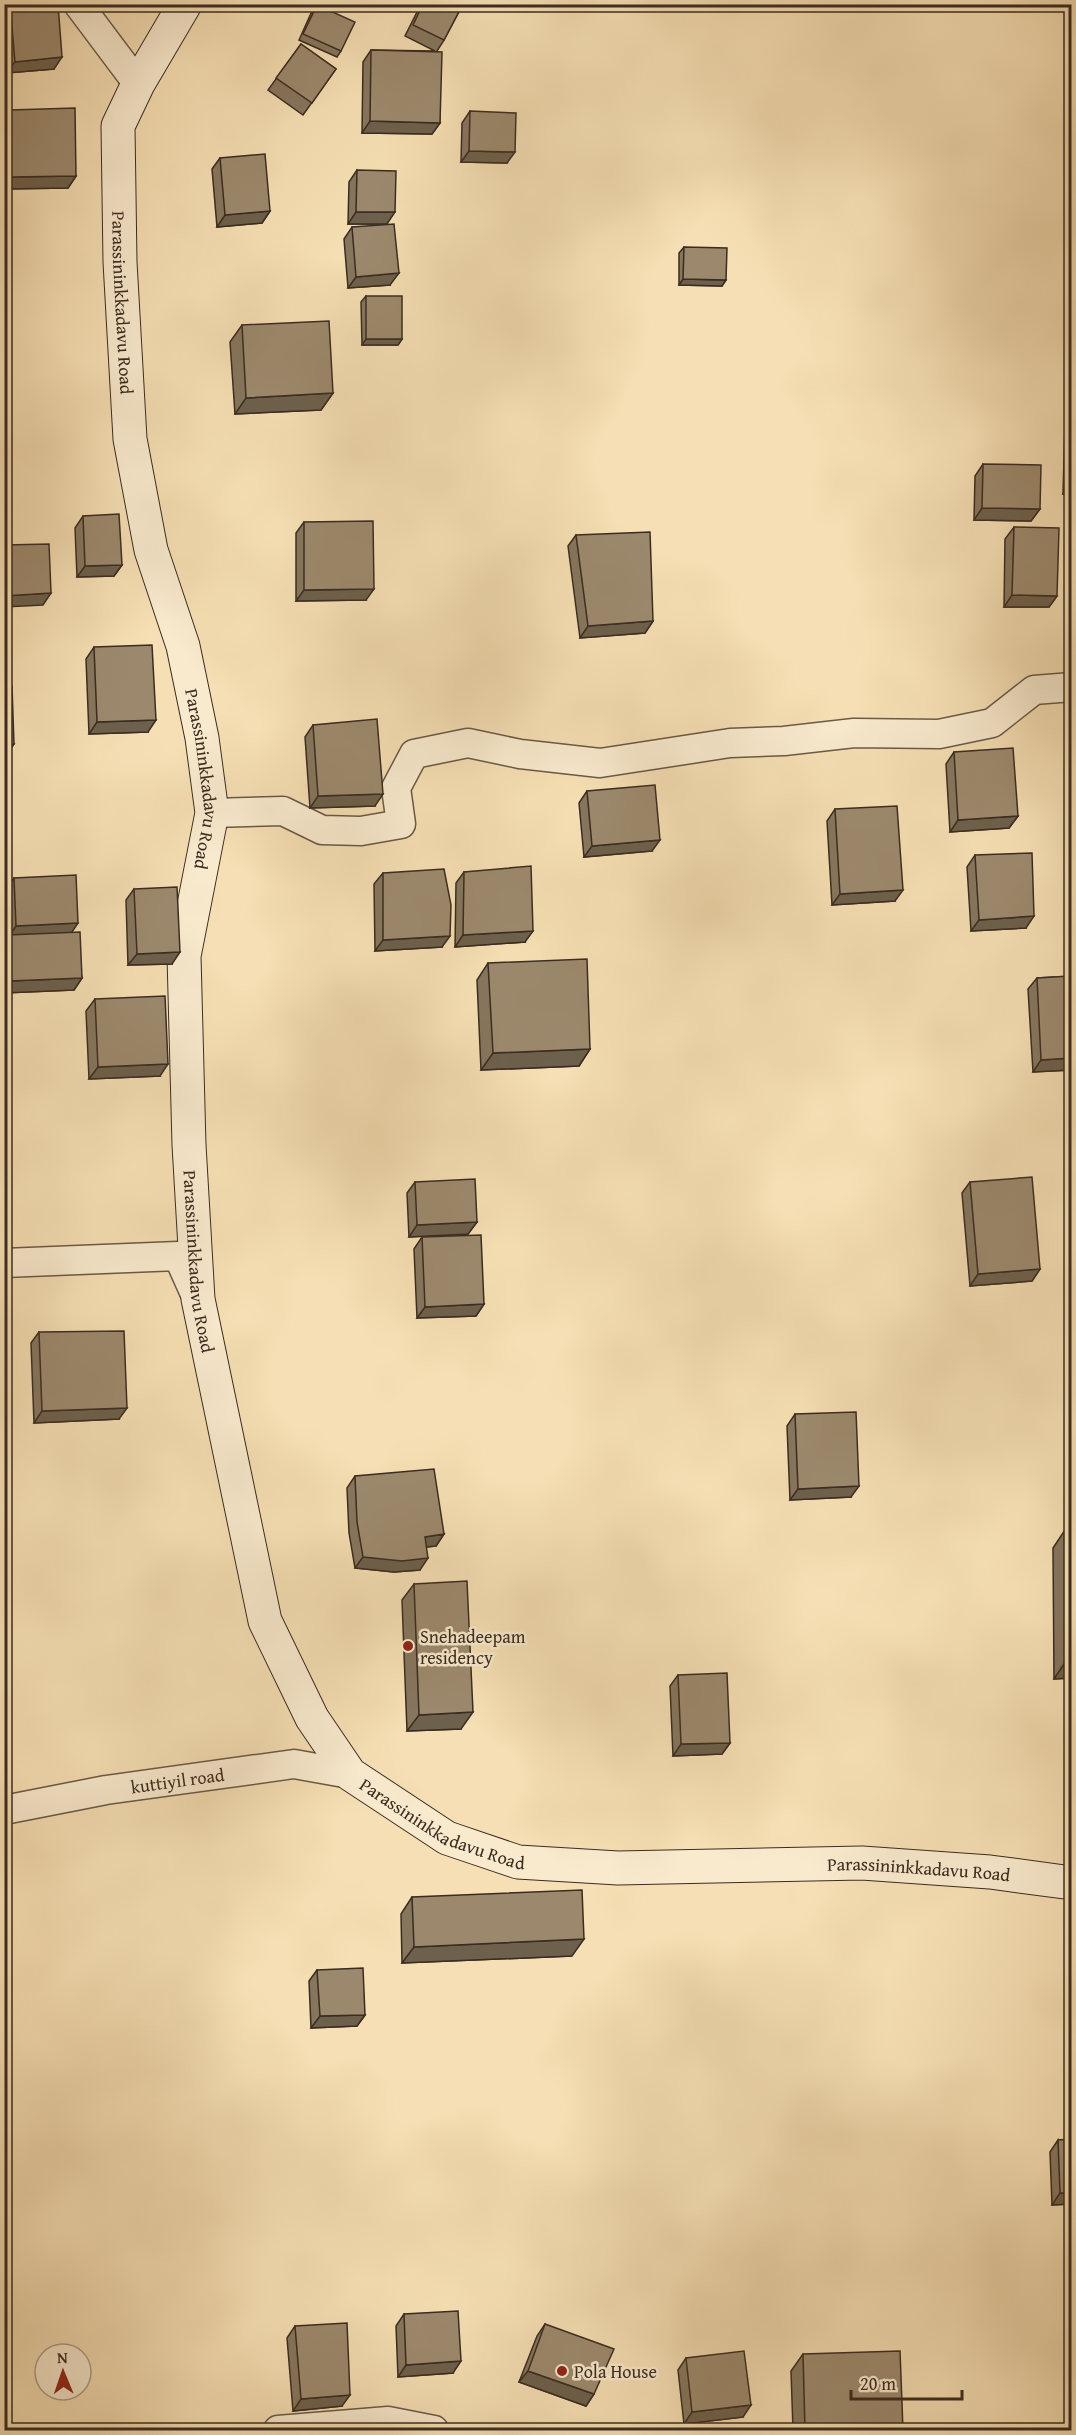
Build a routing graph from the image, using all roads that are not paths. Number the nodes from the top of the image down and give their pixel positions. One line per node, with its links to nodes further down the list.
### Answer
1 (78, 4): 3 (street)
2 (185, 4): 3 (main road, Parassininkkadavu Road)
3 (138, 84): 5 (main road, Parassininkkadavu Road)
4 (1071, 687): 5 (street)
5 (212, 813): 7 (main road, Parassininkkadavu Road)
6 (4, 1263): 7 (street)
7 (198, 1299): 8 (main road, Parassininkkadavu Road)
8 (350, 1774): 9 (street, kuttiyil road); 10 (main road, Parassininkkadavu Road)
9 (4, 1810)
10 (1071, 1883)
11 (278, 2430): 12 (street)
12 (434, 2430)

